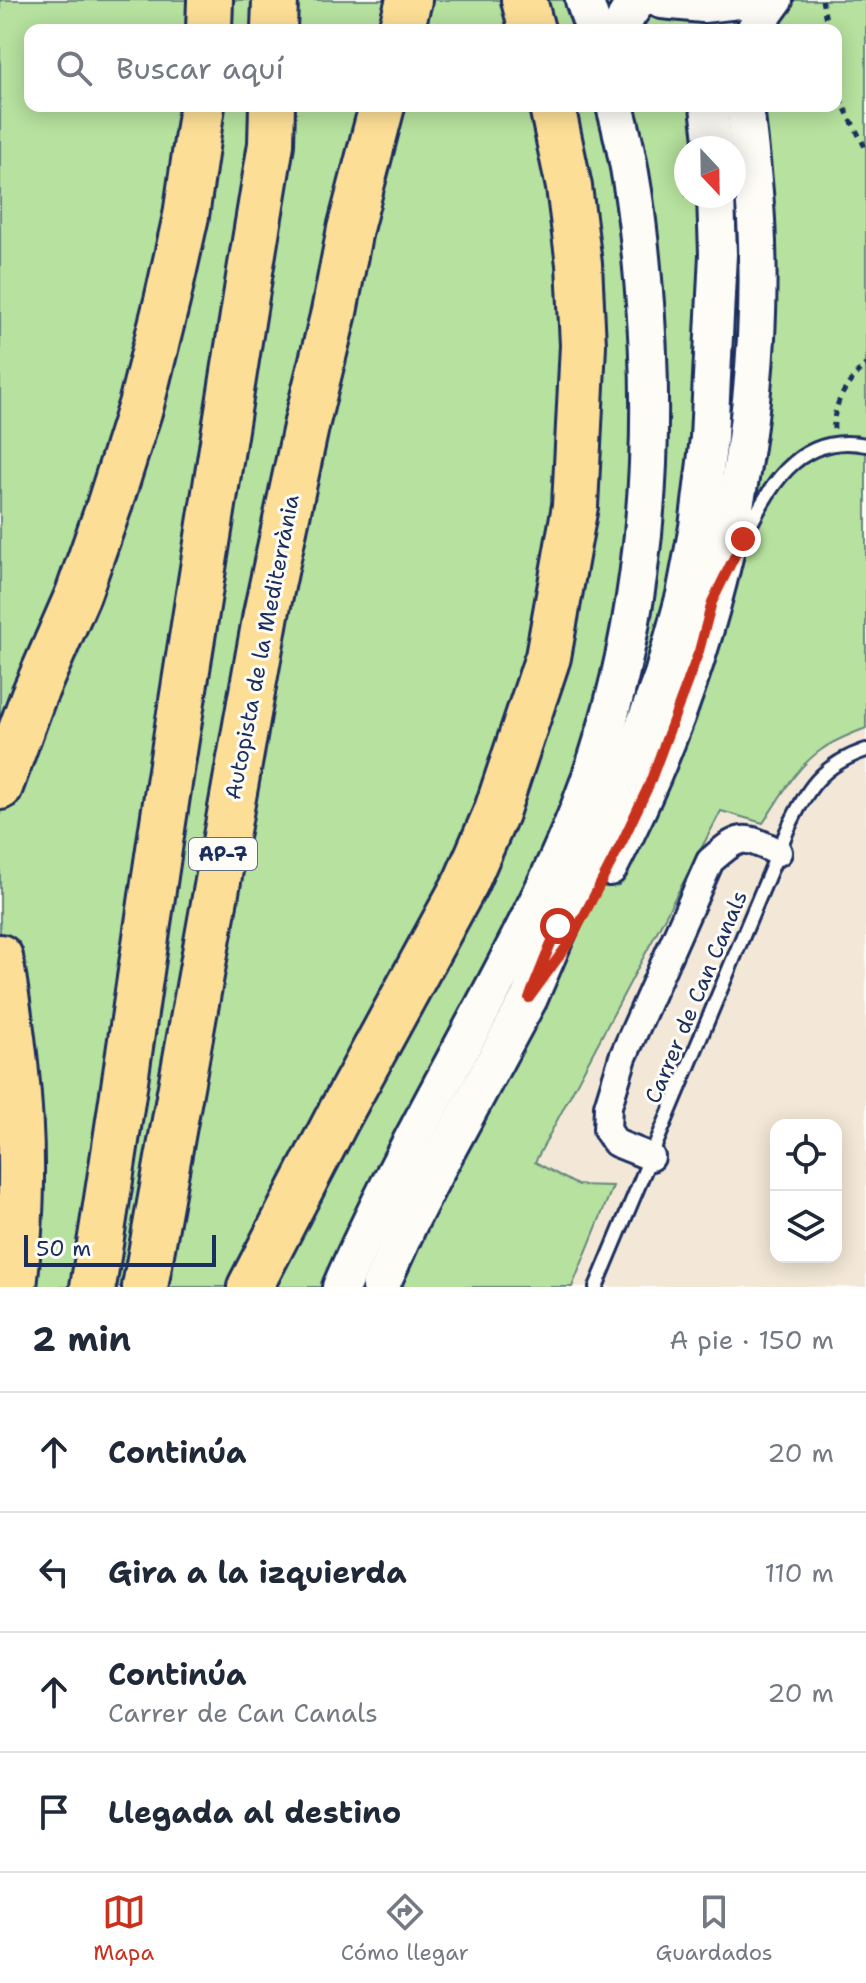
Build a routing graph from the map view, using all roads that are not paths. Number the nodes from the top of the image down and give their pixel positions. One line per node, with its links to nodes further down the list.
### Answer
1 (210, 0): 10 (highway)
2 (275, 0): 11 (highway)
3 (409, 0): 12 (highway)
4 (524, 0): 13 (highway)
5 (584, 0): 14 (main road)
6 (638, 0): 15 (main road)
7 (739, 0): 9 (main road)
8 (774, 0): 16 (main road)
9 (681, 16)
10 (209, 24)
11 (274, 24)
12 (403, 24)
13 (530, 24)
14 (592, 24)
15 (623, 24)
16 (758, 24)
17 (201, 112): 31 (highway)
18 (272, 112): 37 (highway)
19 (380, 112): 38 (highway, Autopista de la Mediterrània / AP-7)
20 (553, 112): 39 (highway)
21 (617, 112): 26 (main road)
22 (625, 112): 26 (main road)
23 (710, 112): 25 (main road)
24 (746, 112): 29 (main road)
25 (713, 136)
26 (625, 143): 40 (main road)
27 (716, 208): 34 (main road)
28 (866, 445): 29 (lane)
29 (712, 602): 34 (main road)
30 (866, 750): 32 (lane, Carrer de Can Canals)
31 (0, 787)
32 (778, 852): 35 (lane, Carrer de Can Canals); 35 (street)
33 (0, 957): 36 (highway)
34 (529, 998): 41 (main road)
35 (651, 1157): 42 (lane, Carrer de Can Canals)
36 (14, 1287)
37 (93, 1287)
38 (145, 1287)
39 (250, 1287)
40 (341, 1287)
41 (380, 1287)
42 (596, 1287)

